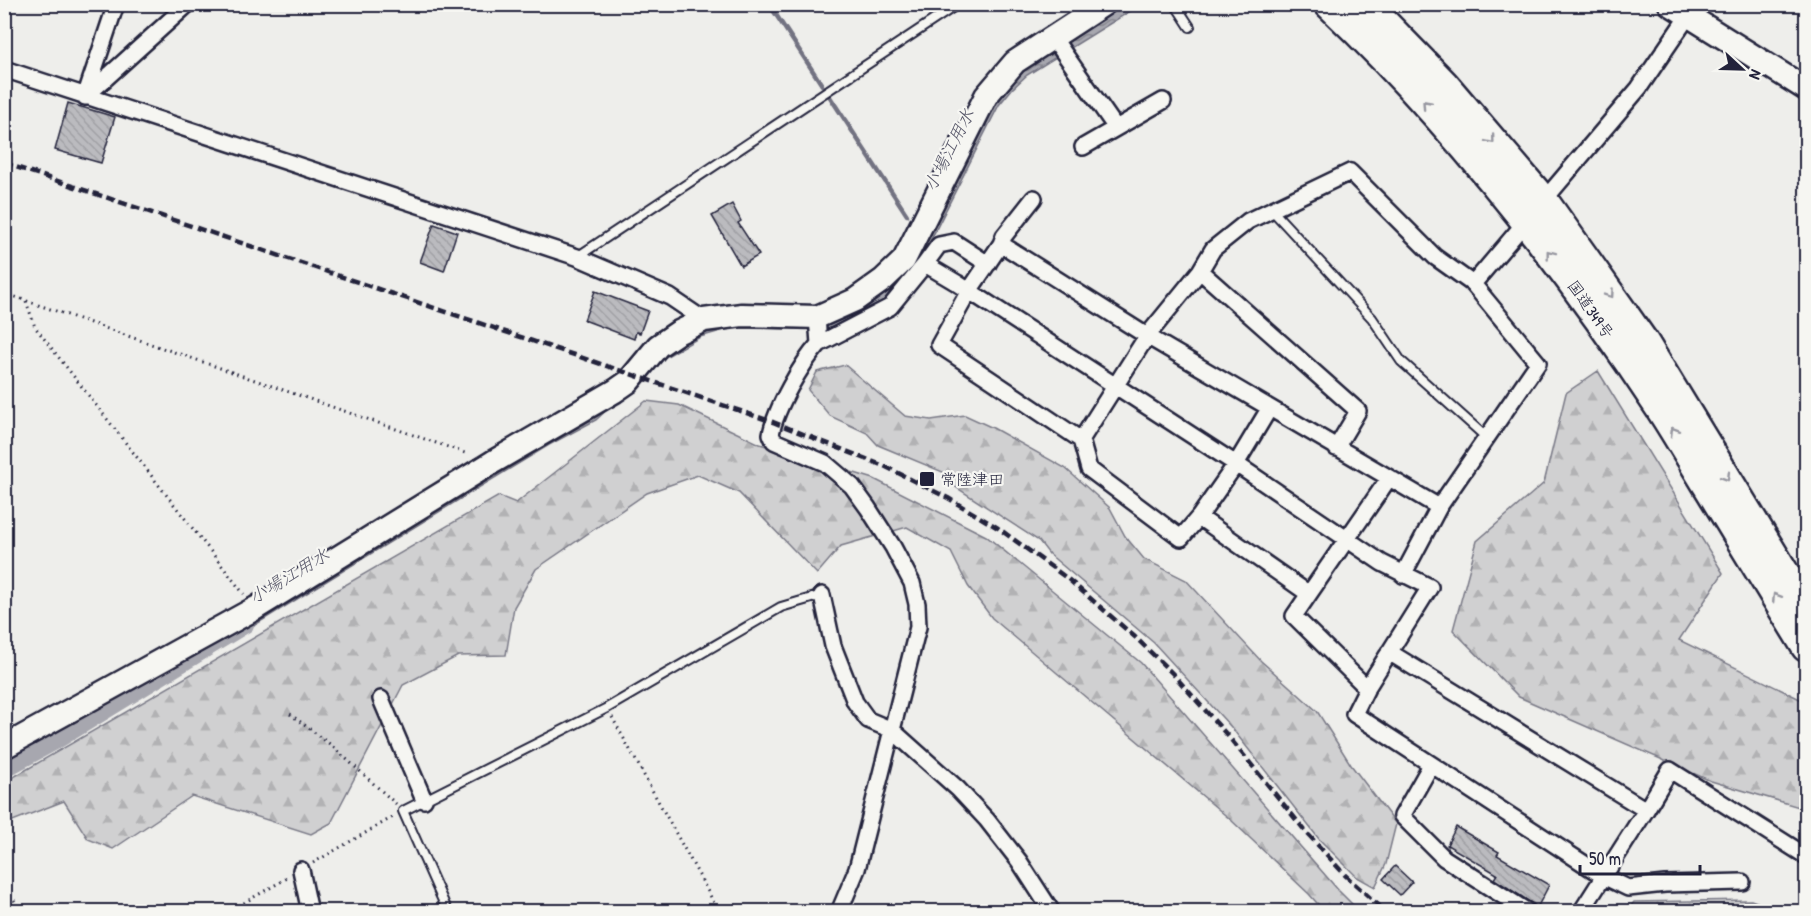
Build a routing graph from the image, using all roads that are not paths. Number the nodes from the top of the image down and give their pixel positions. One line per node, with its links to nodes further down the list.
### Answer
1 (116, 4): 12 (street)
2 (188, 4): 13 (street)
3 (958, 4): 24 (lane)
4 (1104, 4): 10 (street)
5 (1176, 4): 9 (lane)
6 (1329, 4): 22 (highway, 国道349号, one-way to 6)
7 (1366, 4): 20 (highway, 国道349号, one-way to 20)
8 (1679, 10): 14 (street); 20 (street)
9 (1190, 27)
10 (1058, 45): 17 (street); 30 (street)
11 (4, 69): 15 (street)
12 (94, 69): 13 (street); 15 (street)
13 (109, 75): 15 (street)
14 (1806, 89)
15 (85, 97): 24 (street)
16 (1163, 101): 17 (street)
17 (1116, 128): 18 (street)
18 (1083, 147)
19 (1034, 198): 23 (street)
20 (1544, 201): 22 (street); 47 (highway, 国道349号, one-way to 47)
21 (1271, 209): 27 (street); 28 (street); 36 (lane)
22 (1525, 223): 28 (street); 48 (highway, 国道349号, one-way to 22)
23 (1001, 244): 26 (street); 32 (street)
24 (577, 257): 31 (street)
25 (925, 264): 26 (street); 29 (street); 33 (street)
26 (988, 264): 29 (street)
27 (1200, 271): 32 (street); 38 (street)
28 (1473, 284): 36 (street)
29 (969, 291): 34 (street); 37 (street)
30 (817, 317): 31 (street); 33 (street)
31 (704, 320): 53 (street)
32 (1147, 336): 34 (street); 35 (street)
33 (819, 344): 52 (street)
34 (1115, 386): 37 (street); 39 (street)
35 (1269, 409): 38 (street); 39 (street)
36 (1487, 438): 41 (street)
37 (1081, 440): 42 (street)
38 (1336, 448): 40 (street)
39 (1236, 464): 42 (street); 43 (street)
40 (1389, 478): 41 (street); 43 (street)
41 (1439, 507): 44 (street)
42 (1198, 517): 45 (street)
43 (1347, 540): 44 (street); 45 (street)
44 (1403, 575): 49 (street)
45 (1309, 594): 50 (street)
46 (822, 595): 52 (street); 55 (lane)
47 (1806, 608)
48 (1806, 647)
49 (1389, 652): 50 (street); 56 (street)
50 (1367, 688): 54 (street)
51 (381, 699): 55 (street)
52 (892, 730): 63 (street); 64 (street)
53 (4, 747)
54 (1431, 765): 59 (street); 65 (street)
55 (424, 800): 62 (lane)
56 (1646, 810): 57 (street); 59 (street)
57 (1806, 856)
58 (301, 870): 61 (street)
59 (1603, 876): 60 (street); 66 (street)
60 (1742, 882)
61 (310, 912)
62 (448, 912)
63 (839, 912)
64 (1052, 912)
65 (1528, 912)
66 (1581, 912)

